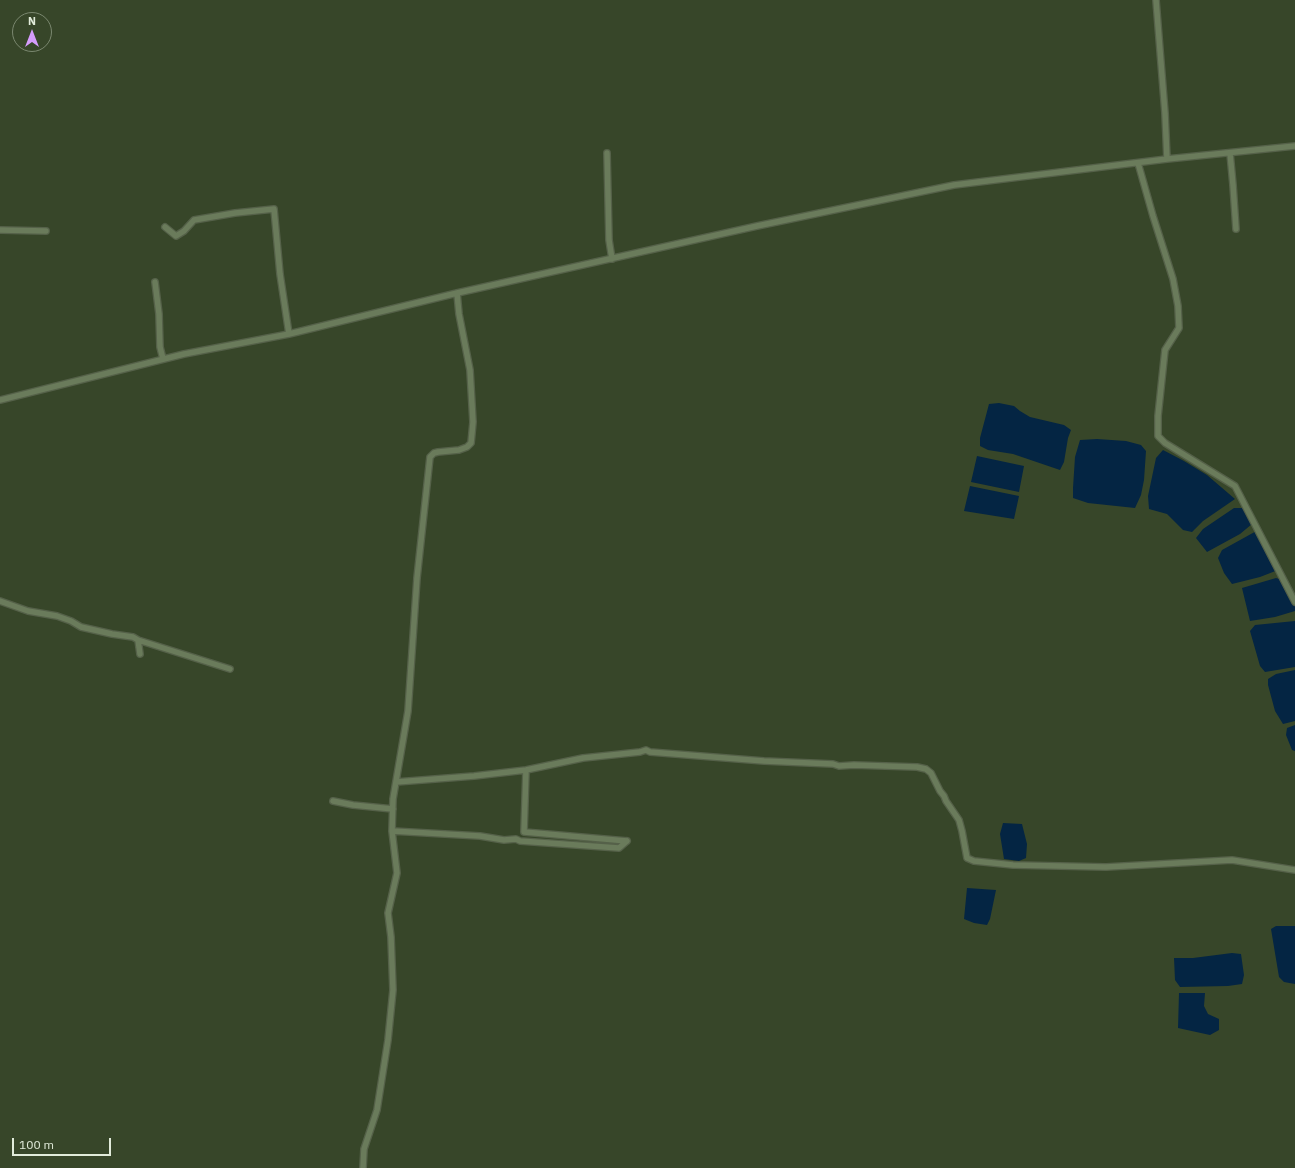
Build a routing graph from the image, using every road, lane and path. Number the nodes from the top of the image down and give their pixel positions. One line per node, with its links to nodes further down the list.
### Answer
1 (1156, 0): 5 (street)
2 (1295, 146): 3 (street)
3 (1230, 153): 5 (street); 8 (street)
4 (607, 154): 11 (street)
5 (1167, 159): 6 (street)
6 (1138, 163): 11 (street); 18 (street)
7 (165, 228): 14 (street)
8 (1236, 229)
9 (0, 230): 10 (street)
10 (46, 231)
11 (612, 259): 13 (street)
12 (154, 282): 15 (street)
13 (457, 293): 14 (street); 23 (street)
14 (288, 334): 15 (street)
15 (162, 359): 16 (street)
16 (0, 400)
17 (0, 601): 19 (street)
18 (1295, 602)
19 (138, 640): 20 (street); 21 (street)
20 (140, 654)
21 (230, 669)
22 (526, 770): 23 (street); 26 (street); 27 (street)
23 (396, 782): 25 (street)
24 (333, 801): 25 (street)
25 (393, 809): 26 (street)
26 (392, 831): 28 (street)
27 (1295, 870)
28 (363, 1168)

